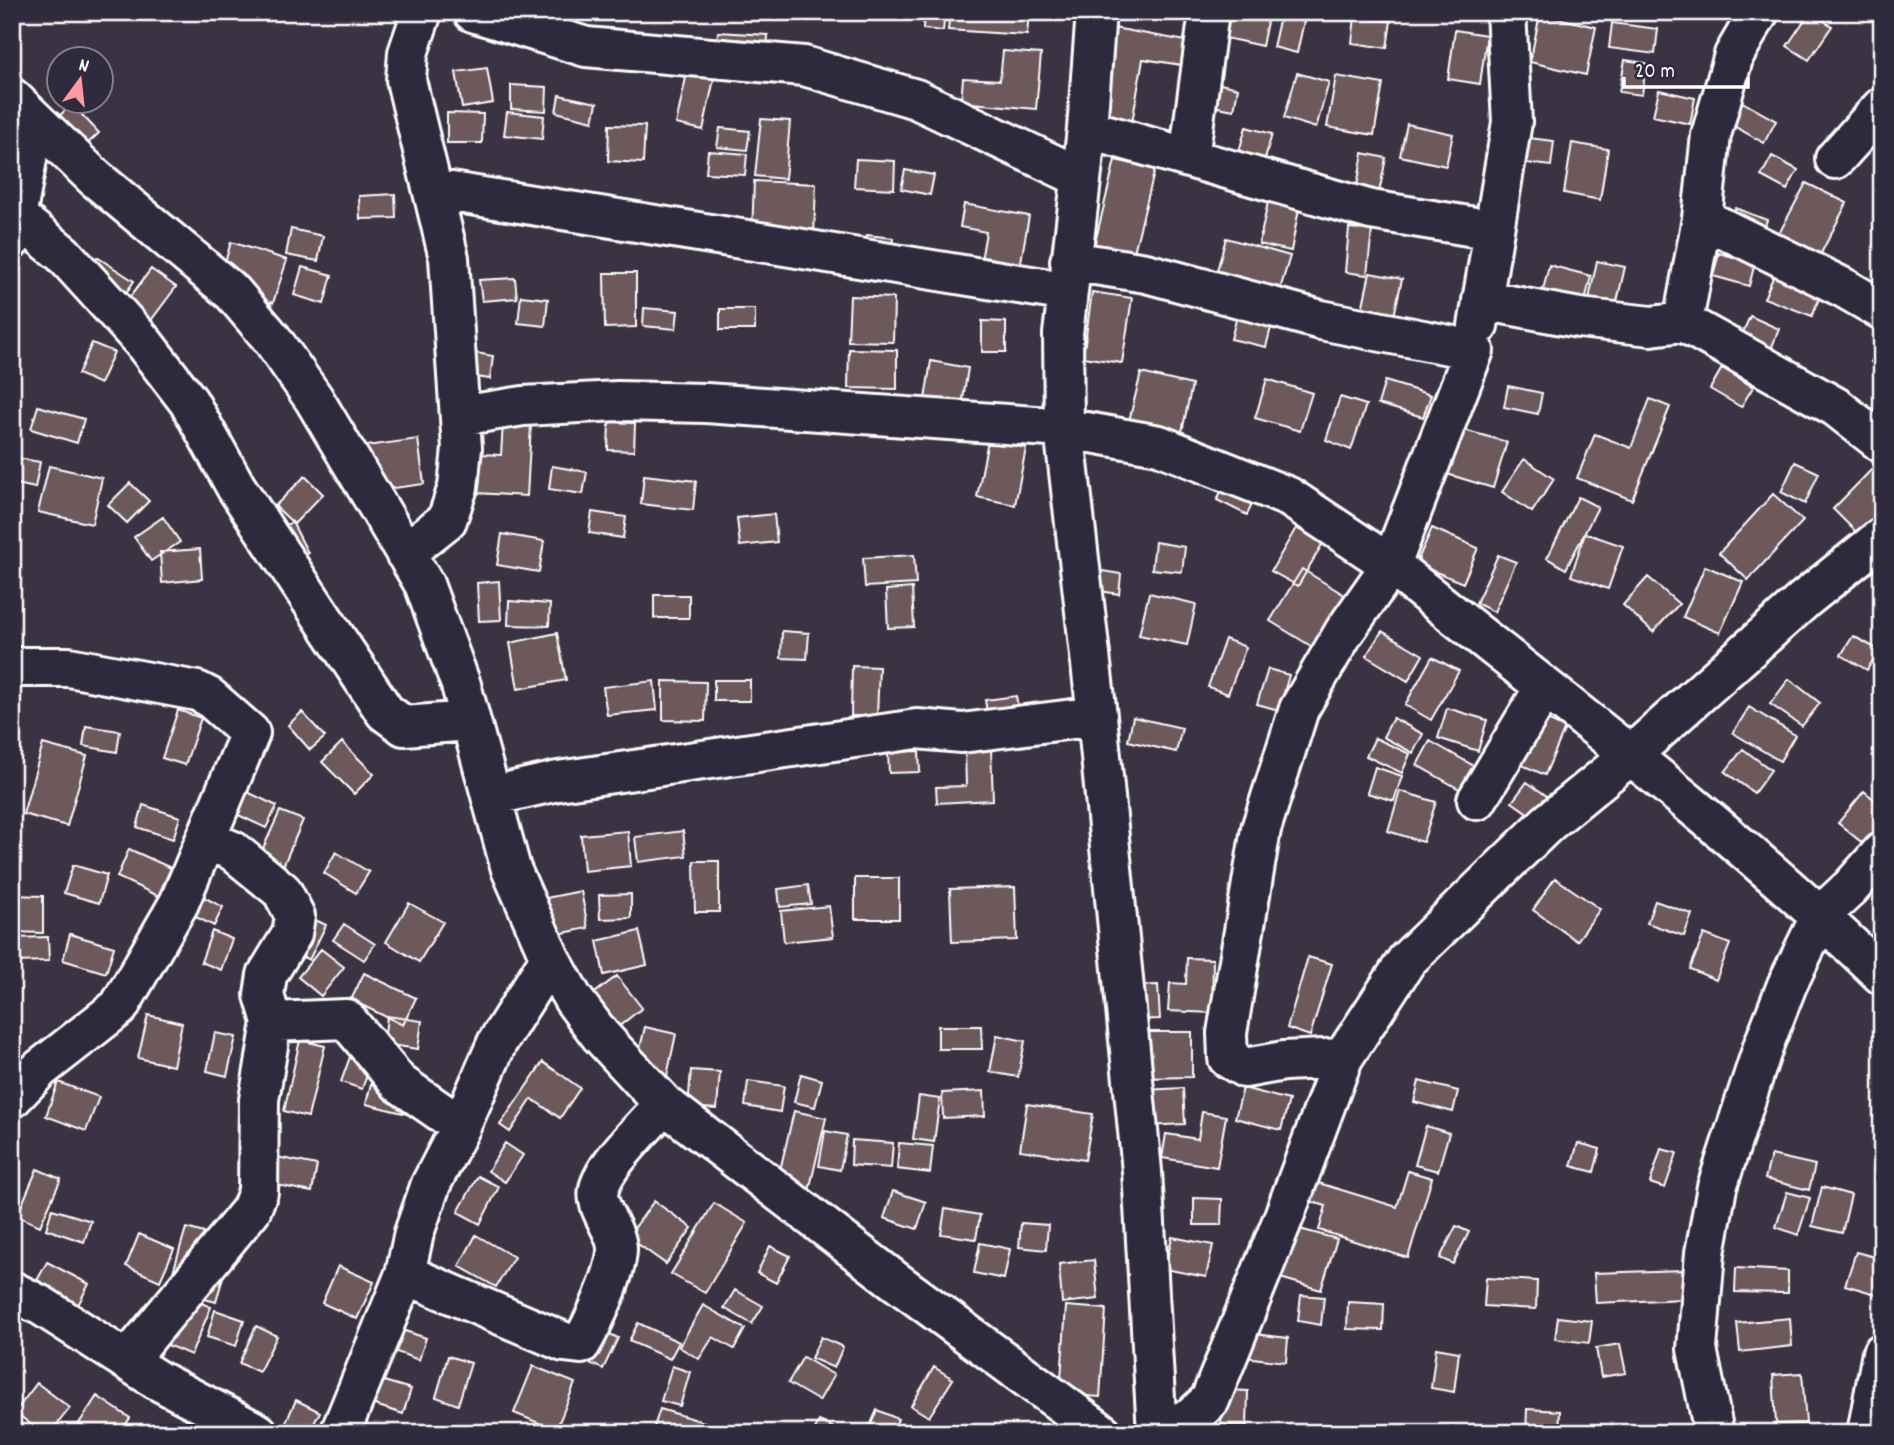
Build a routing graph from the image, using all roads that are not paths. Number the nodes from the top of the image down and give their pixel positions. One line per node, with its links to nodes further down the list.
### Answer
1 (422, 12): 13 (street)
2 (473, 12): 12 (street)
3 (1096, 12): 9 (street)
4 (1209, 12): 10 (street)
5 (1506, 12): 16 (street)
6 (1759, 12): 14 (street)
7 (1882, 107): 11 (street)
8 (23, 110): 15 (street); 26 (street)
9 (1087, 129): 10 (street); 12 (street)
10 (1189, 158): 16 (street)
11 (1835, 159)
12 (1080, 177): 17 (street)
13 (433, 189): 17 (street); 22 (street)
14 (1702, 218): 19 (street); 20 (street)
15 (14, 227): 31 (street)
16 (1493, 230): 18 (street)
17 (1069, 276): 21 (street); 23 (street)
18 (1482, 300): 20 (street); 21 (street)
19 (1882, 310)
20 (1683, 322): 24 (street)
21 (1474, 350): 27 (street)
22 (460, 416): 23 (street); 26 (street)
23 (1064, 428): 27 (street); 30 (street)
24 (1882, 443)
25 (1882, 537): 32 (street)
26 (405, 553): 31 (street)
27 (1391, 565): 29 (street); 41 (street)
28 (12, 667): 35 (street)
29 (1544, 688): 32 (street); 34 (street)
30 (1097, 716): 33 (street); 49 (street)
31 (470, 721): 33 (street)
32 (1632, 754): 37 (street); 41 (street)
33 (491, 796): 38 (street)
34 (1477, 800)
35 (207, 840): 40 (street); 42 (street)
36 (1882, 852): 37 (street)
37 (1821, 915): 39 (street); 53 (street)
38 (550, 958): 43 (street); 44 (street)
39 (1882, 975)
40 (272, 1022): 44 (street); 48 (street)
41 (1343, 1058): 49 (street)
42 (12, 1098)
43 (664, 1104): 45 (street); 52 (street)
44 (461, 1126): 45 (street)
45 (405, 1274): 51 (street)
46 (12, 1291): 48 (street)
47 (1882, 1353): 54 (street)
48 (127, 1361): 50 (street)
49 (1157, 1431)
50 (258, 1433)
51 (340, 1433)
52 (1102, 1433)
53 (1714, 1433)
54 (1867, 1433)

